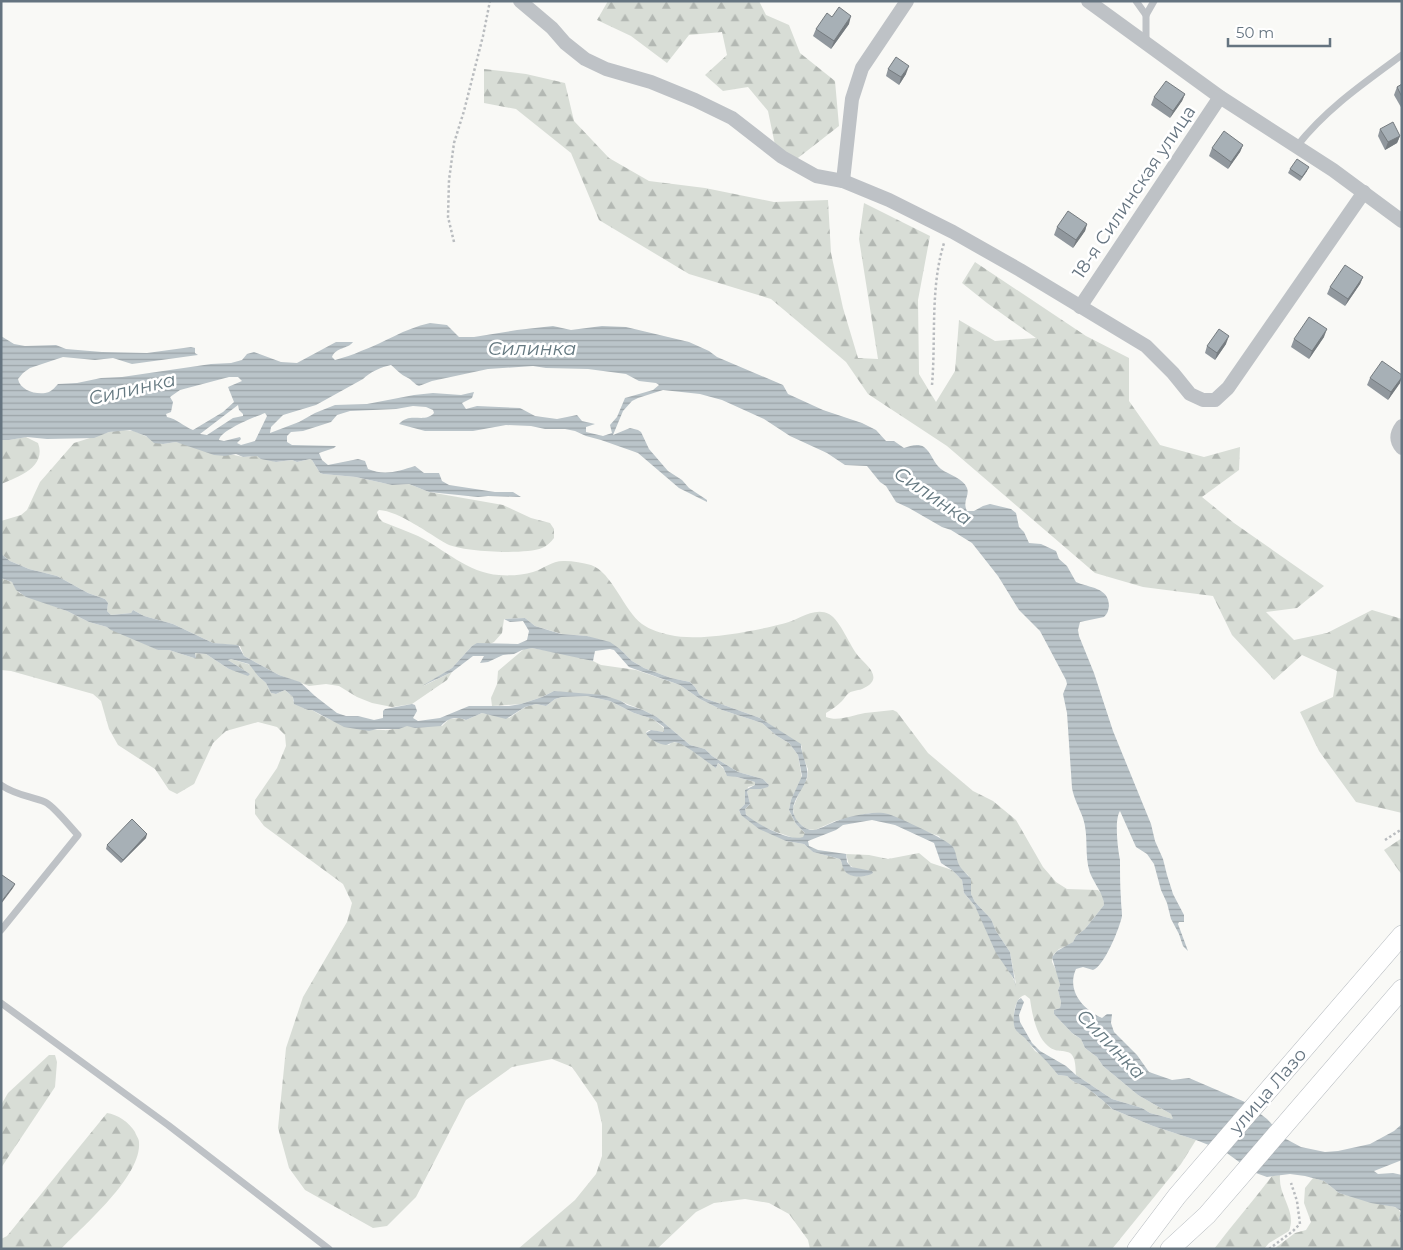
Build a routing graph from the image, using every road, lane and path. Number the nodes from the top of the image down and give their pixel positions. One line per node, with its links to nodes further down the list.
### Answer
1 (490, 1): 16 (path)
2 (520, 1): 12 (street)
3 (907, 1): 12 (street)
4 (1088, 1): 8 (street)
5 (1136, 1): 7 (lane)
6 (1154, 1): 7 (lane)
7 (1146, 15): 8 (lane)
8 (1146, 43): 10 (street)
9 (1402, 55): 11 (lane)
10 (1220, 97): 11 (street); 17 (street, 18-я Силинская улица)
11 (1297, 146): 13 (street)
12 (843, 181): 15 (street)
13 (1364, 192): 14 (street); 17 (street)
14 (1402, 221)
15 (948, 230): 17 (street); 18 (path)
16 (454, 242)
17 (1080, 307)
18 (932, 385)
19 (1402, 426): 20 (street)
20 (1402, 448)
21 (1, 785): 24 (lane)
22 (1402, 829): 23 (path)
23 (1385, 840)
24 (1, 930)
25 (1402, 935): 30 (main road, улица Лазо)
26 (1402, 989): 31 (main road, улица Лазо)
27 (1, 1003): 29 (lane)
28 (1290, 1183): 32 (path)
29 (328, 1249)
30 (1137, 1249)
31 (1170, 1249)
32 (1269, 1249)

